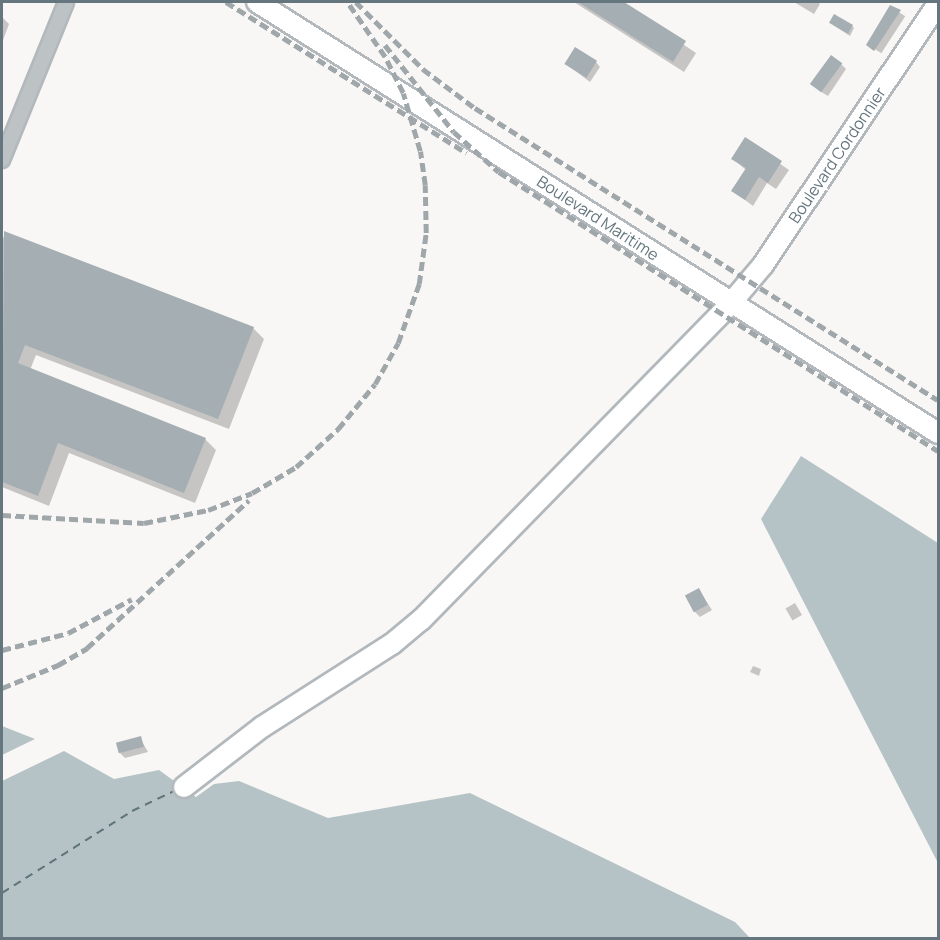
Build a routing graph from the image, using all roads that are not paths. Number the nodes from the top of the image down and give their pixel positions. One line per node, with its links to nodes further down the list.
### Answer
1 (66, 2): 4 (street)
2 (257, 2): 5 (street, Boulevard Maritime)
3 (939, 4): 5 (street, Boulevard Cordonnier)
4 (2, 160)
5 (731, 303): 6 (street, Boulevard Maritime); 7 (street, Boulevard Cordonnier)
6 (939, 433)
7 (184, 787)

